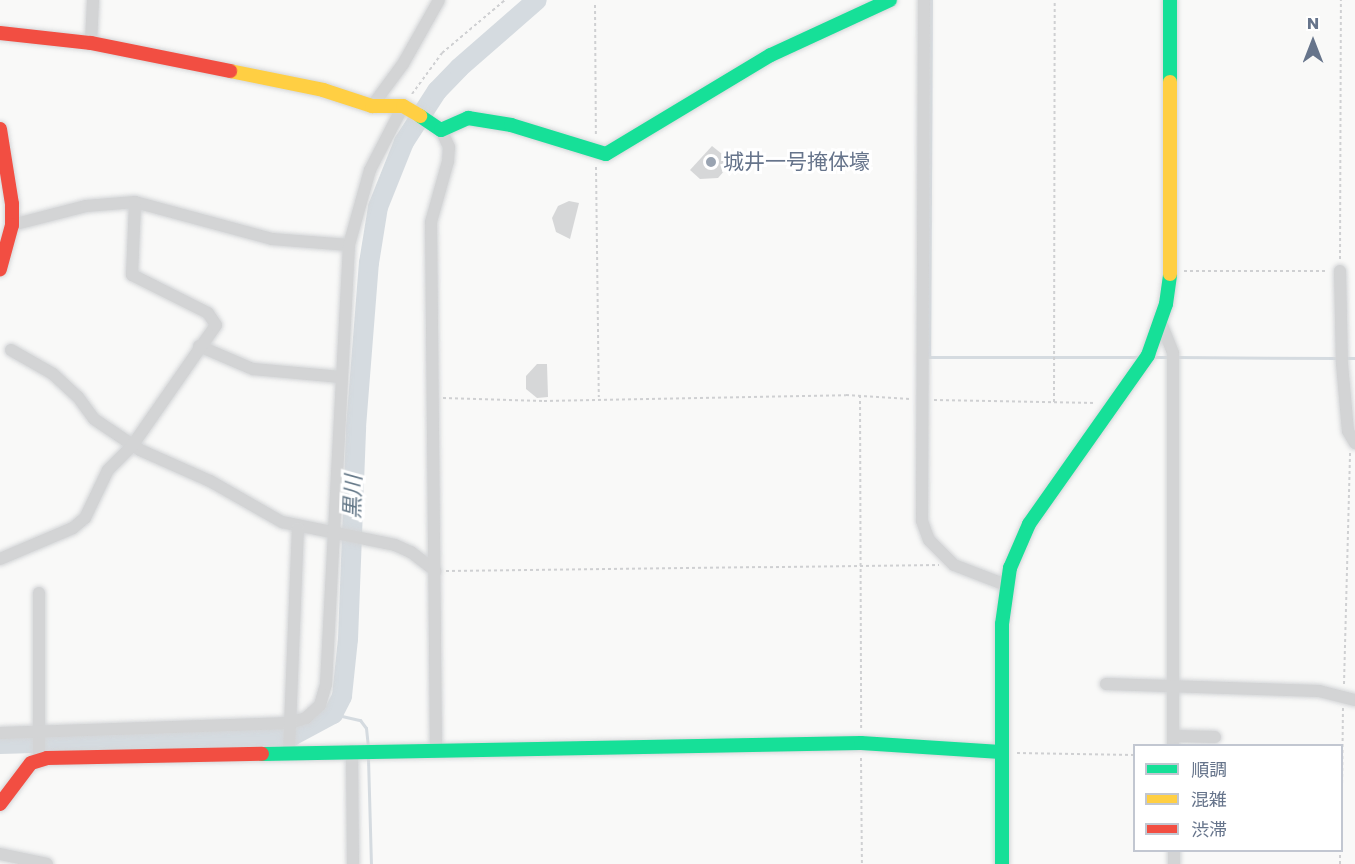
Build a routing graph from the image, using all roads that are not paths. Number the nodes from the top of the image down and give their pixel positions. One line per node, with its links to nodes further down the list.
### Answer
1 (93, 0): 7 (street)
2 (439, 0): 8 (street)
3 (890, 0): 11 (street)
4 (924, 0): 27 (street)
5 (1170, 0): 17 (street)
6 (0, 33): 7 (street)
7 (92, 43): 8 (street)
8 (372, 106): 9 (street)
9 (405, 107): 11 (street); 14 (street)
10 (0, 129): 13 (street)
11 (439, 129): 26 (street)
12 (135, 202): 13 (street); 14 (street); 18 (street)
13 (12, 225): 15 (street)
14 (349, 244): 20 (street)
15 (0, 269)
16 (1340, 271): 21 (street)
17 (1161, 323): 27 (street); 30 (street)
18 (199, 346): 20 (street); 22 (street)
19 (11, 351): 22 (street)
20 (341, 377): 24 (street)
21 (1353, 441)
22 (132, 446): 23 (street); 25 (street)
23 (298, 528): 24 (street); 32 (street)
24 (333, 533): 26 (street); 32 (street)
25 (0, 559)
26 (435, 571): 38 (street)
27 (1006, 585): 40 (street)
28 (39, 592): 34 (street)
29 (1106, 684): 30 (street)
30 (1174, 686): 31 (street); 36 (street)
31 (1349, 698)
32 (289, 725): 34 (street); 37 (street)
33 (0, 733): 34 (street)
34 (39, 735): 41 (street)
35 (1215, 737): 36 (street)
36 (1173, 741)
37 (289, 748): 39 (street); 41 (street)
38 (436, 750): 39 (street); 40 (street)
39 (355, 751): 45 (street)
40 (1001, 752): 46 (street)
41 (39, 756): 42 (street)
42 (0, 804)
43 (0, 854): 44 (street)
44 (47, 864)
45 (353, 864)
46 (1002, 864)

